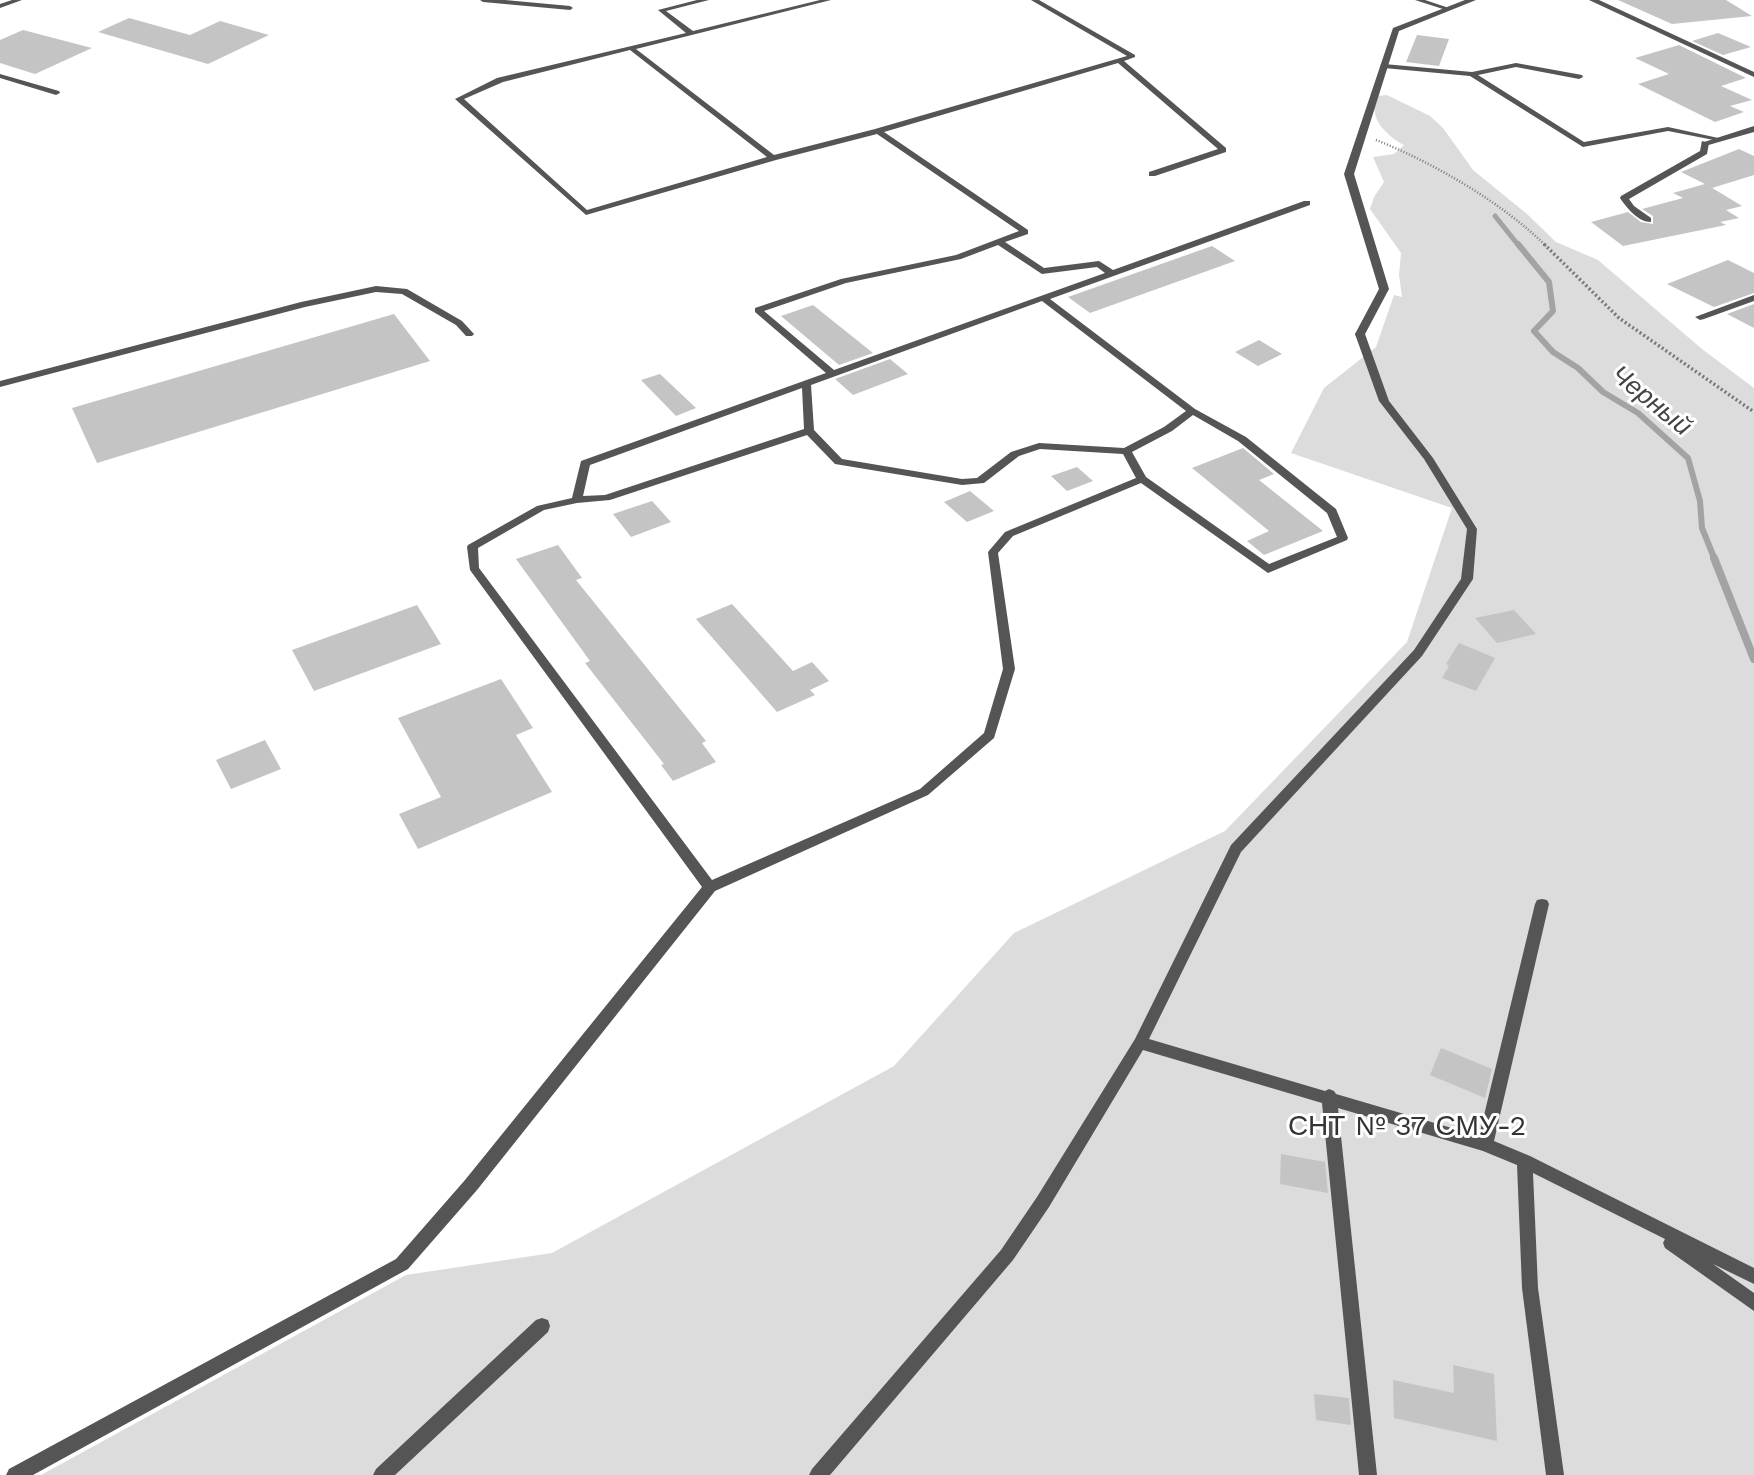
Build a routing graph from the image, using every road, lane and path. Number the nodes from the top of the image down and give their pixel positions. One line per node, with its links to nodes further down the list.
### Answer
1 (19, 0): 9 (lane)
2 (483, 0): 10 (lane)
3 (706, 0): 12 (lane)
4 (828, 0): 12 (lane)
5 (1034, 0): 14 (lane)
6 (1418, 0): 11 (lane)
7 (1472, 0): 11 (street)
8 (1593, 0): 17 (street)
9 (0, 6)
10 (570, 8)
11 (1446, 8): 15 (street)
12 (691, 33): 13 (lane)
13 (631, 48): 26 (lane); 26 (lane)
14 (1119, 60): 22 (lane); 27 (lane)
15 (1384, 65): 16 (lane); 23 (street)
16 (1472, 74): 19 (lane); 24 (lane)
17 (1754, 75)
18 (0, 76): 20 (lane)
19 (1579, 77)
20 (56, 93)
21 (1754, 129): 24 (street)
22 (878, 131): 26 (lane); 30 (lane)
23 (1362, 135): 36 (street); 41 (path)
24 (1719, 139): 25 (street)
25 (1705, 143): 29 (lane)
26 (773, 158)
27 (1152, 174)
28 (1307, 203): 31 (lane)
29 (1648, 220)
30 (999, 242): 31 (lane); 37 (lane)
31 (1111, 273): 32 (lane)
32 (1043, 298): 37 (lane); 40 (lane)
33 (1754, 298): 34 (street)
34 (1700, 317)
35 (469, 334): 39 (lane)
36 (1360, 334): 48 (lane)
37 (833, 374): 38 (lane)
38 (806, 383): 42 (lane); 45 (lane)
39 (0, 384)
40 (1192, 411): 43 (lane); 44 (lane)
41 (1754, 412)
42 (809, 431): 43 (lane); 45 (lane)
43 (1126, 451): 44 (lane)
44 (1142, 479): 46 (lane)
45 (577, 500): 46 (lane)
46 (710, 887): 56 (lane)
47 (1542, 904): 50 (lane)
48 (1140, 1043): 49 (lane); 58 (lane)
49 (1329, 1096): 50 (lane); 59 (lane)
50 (1485, 1145): 51 (lane)
51 (1525, 1161): 52 (lane); 60 (lane)
52 (1645, 1224): 53 (lane); 54 (lane)
53 (1754, 1276)
54 (1754, 1303)
55 (542, 1326): 57 (lane)
56 (15, 1475)
57 (382, 1475)
58 (818, 1475)
59 (1368, 1475)
60 (1555, 1475)

